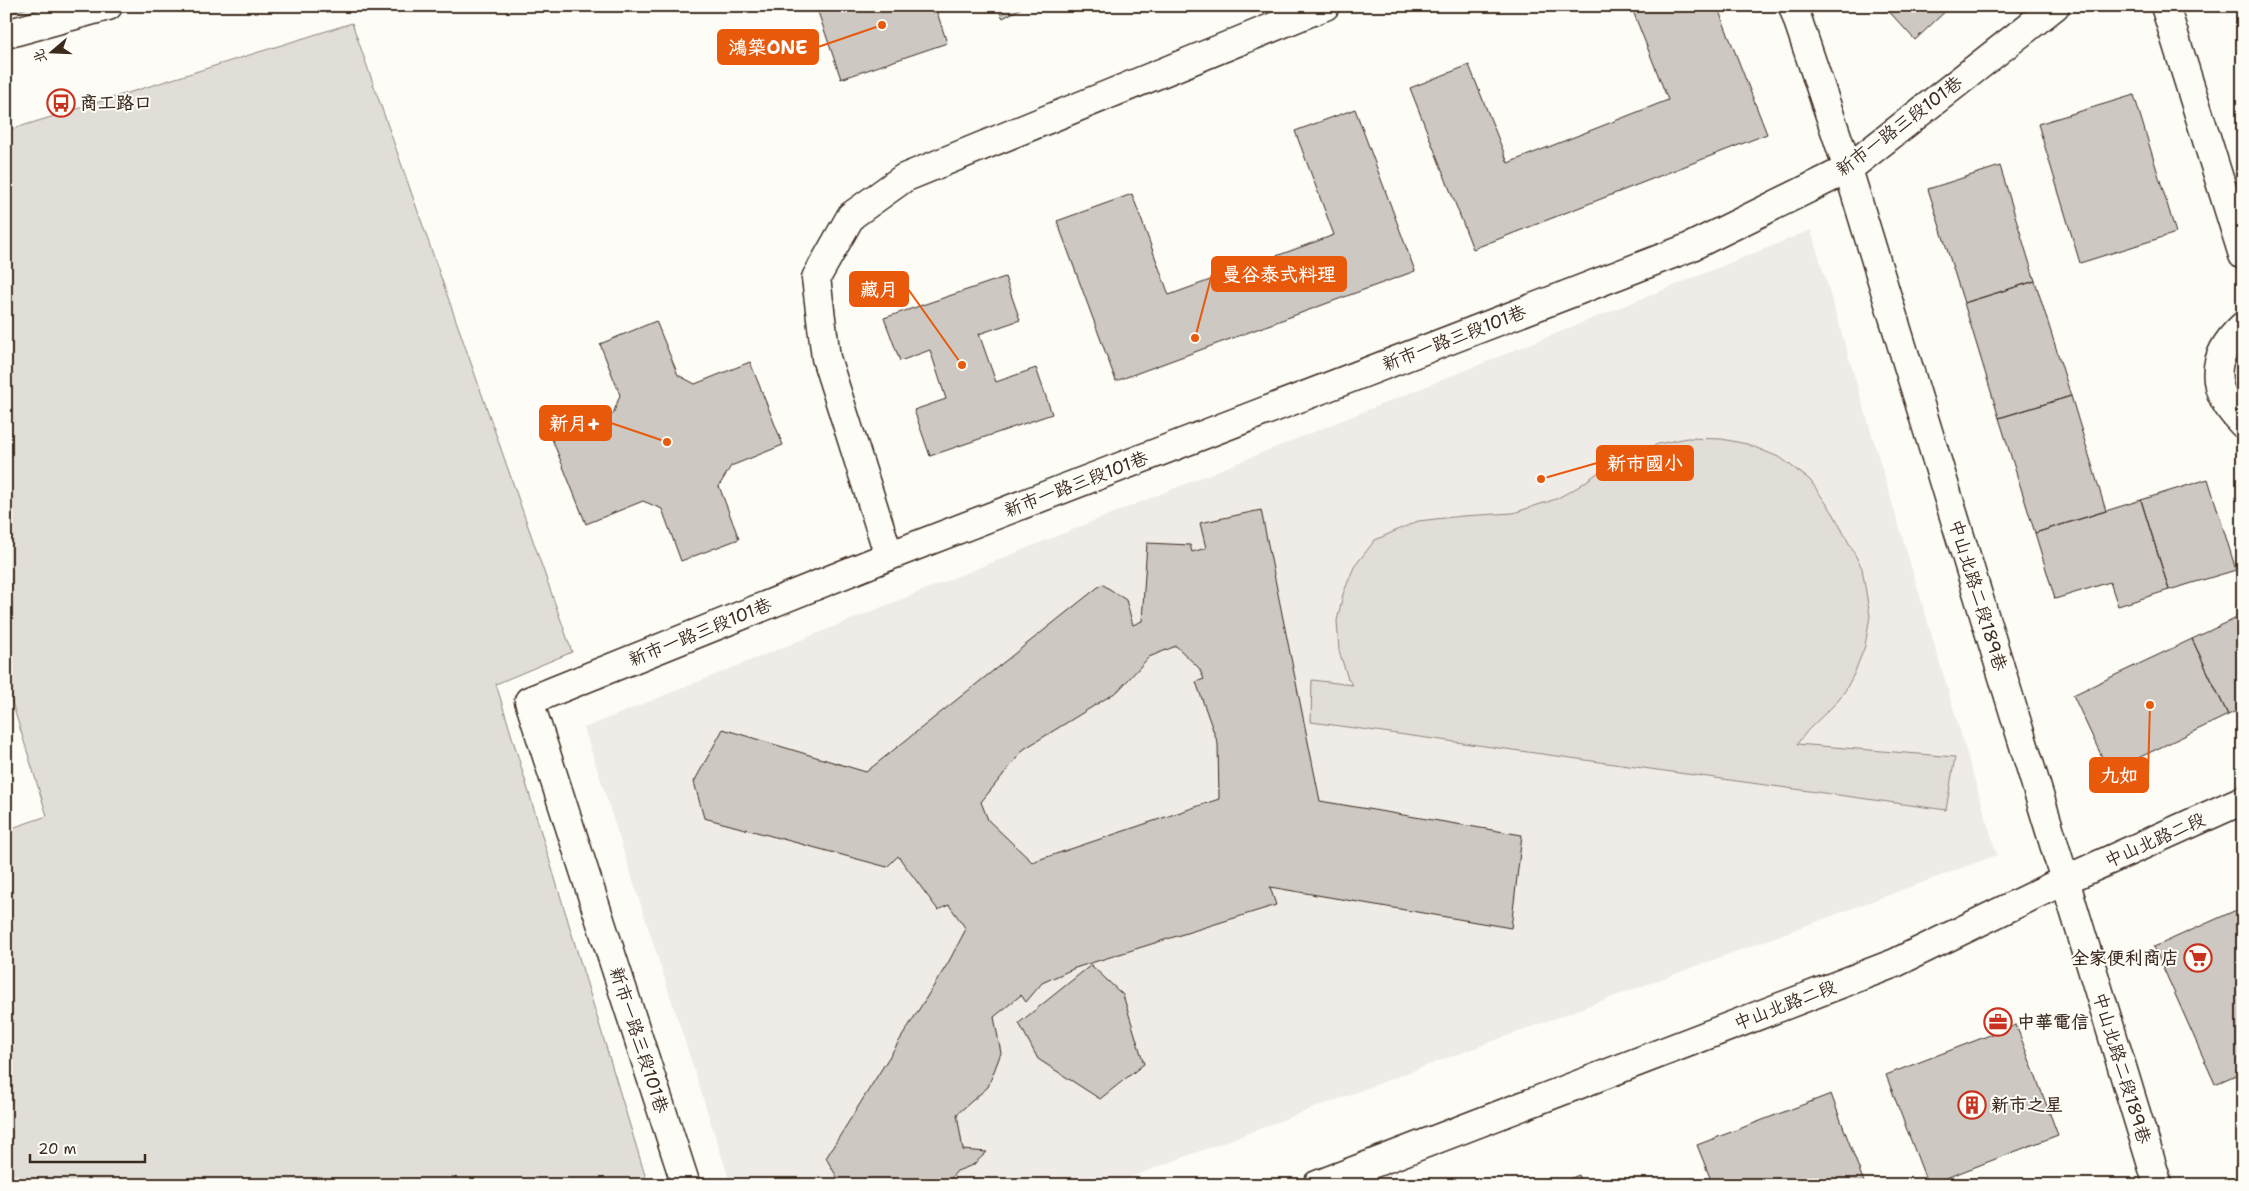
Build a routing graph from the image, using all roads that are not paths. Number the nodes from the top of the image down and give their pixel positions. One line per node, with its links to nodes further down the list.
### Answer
1 (108, 6): 6 (street)
2 (1325, 6): 11 (street)
3 (1793, 6): 7 (street, 中山北路二段189巷)
4 (2055, 6): 7 (street, 新市一路三段101巷)
5 (2165, 6): 8 (street)
6 (6, 34)
7 (1848, 169): 11 (street, 新市一路三段101巷); 13 (street, 中山北路二段189巷)
8 (2243, 255)
9 (2243, 326): 10 (street)
10 (2243, 424)
11 (888, 556): 14 (street, 新市一路三段101巷)
12 (2243, 800): 13 (street, 中山北路二段)
13 (2065, 880): 15 (street, 中山北路二段); 16 (street, 中山北路二段189巷)
14 (686, 1185)
15 (1317, 1185)
16 (2158, 1185)

